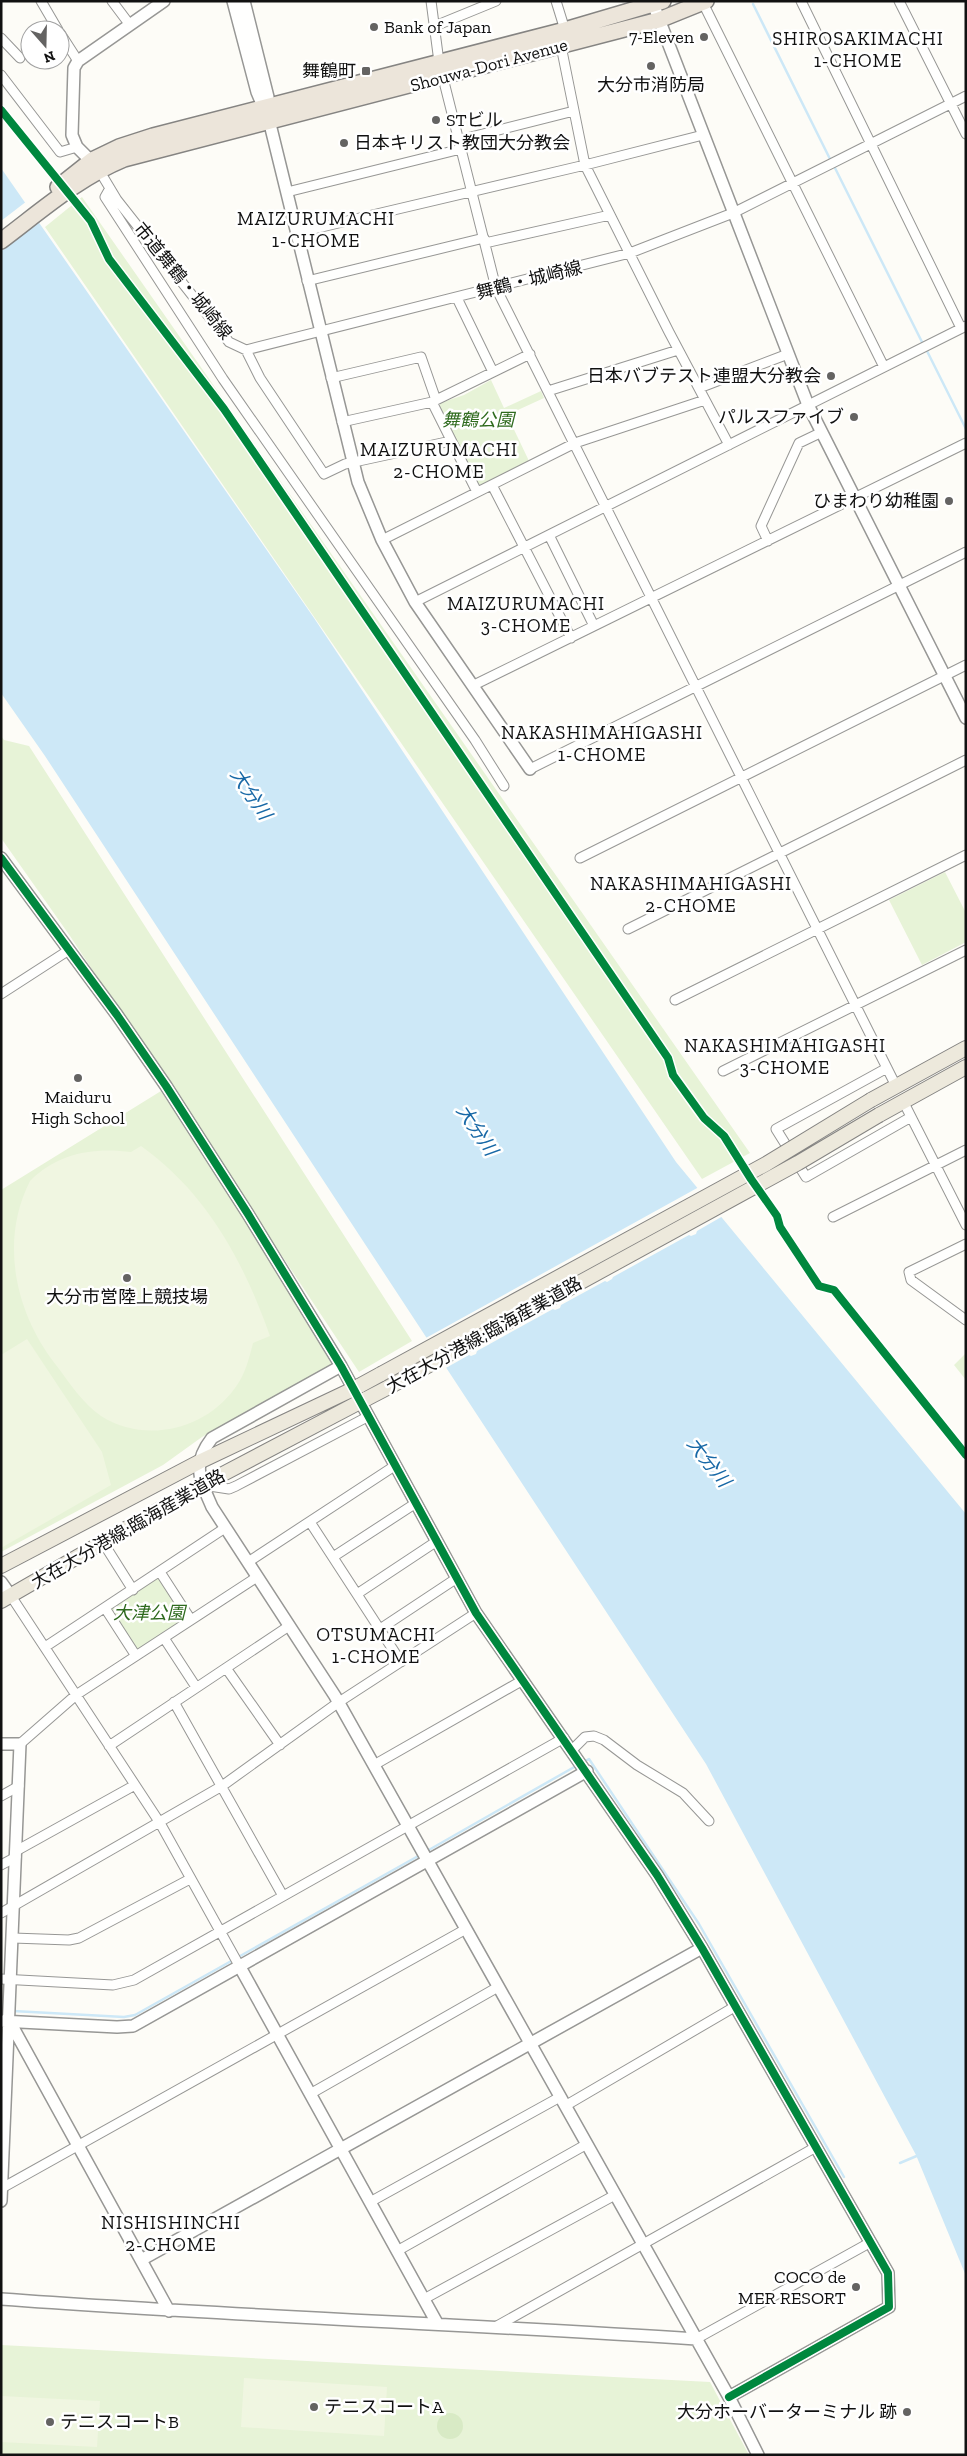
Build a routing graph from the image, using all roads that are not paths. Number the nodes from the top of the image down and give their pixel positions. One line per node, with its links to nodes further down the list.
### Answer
1 (41, 1): 13 (street)
2 (112, 1): 15 (street)
3 (164, 1): 15 (street)
4 (233, 1): 29 (street)
5 (244, 1): 29 (street)
6 (431, 1): 16 (street)
7 (496, 1): 16 (street)
8 (556, 1): 17 (street)
9 (801, 1): 33 (street)
10 (899, 1): 27 (street)
11 (704, 2): 14 (highway, Shouwa-Dori Avenue); 38 (street)
12 (656, 3): 14 (street); 17 (highway, Shouwa-Dori Avenue)
13 (52, 20)
14 (659, 20): 19 (highway, Shouwa-Dori Avenue); 31 (street)
15 (130, 25): 22 (street)
16 (435, 26): 23 (street)
17 (565, 30): 23 (highway, Shouwa-Dori Avenue)
18 (1, 38): 21 (street)
19 (561, 46): 25 (highway, Shouwa-Dori Avenue); 28 (street)
20 (70, 48): 22 (street)
21 (20, 58)
22 (78, 61): 34 (street)
23 (439, 62): 25 (street); 29 (highway, Shouwa-Dori Avenue)
24 (1, 75): 34 (street)
25 (444, 78): 29 (highway, Shouwa-Dori Avenue); 32 (street)
26 (966, 96): 27 (street)
27 (950, 104): 30 (street); 33 (street)
28 (574, 111): 32 (street); 36 (street)
29 (267, 113): 35 (highway); 40 (street)
30 (966, 134)
31 (703, 135): 36 (street); 42 (street)
32 (460, 144): 40 (street); 41 (street)
33 (870, 144): 38 (street); 52 (street)
34 (77, 146): 35 (street)
35 (95, 165): 37 (highway); 39 (street, 市道舞鶴・城崎線)
36 (586, 165): 41 (street); 43 (street)
37 (73, 181): 44 (highway); 46 (highway)
38 (793, 182): 42 (street); 58 (street)
39 (109, 190): 54 (street, 市道舞鶴・城崎線); 95 (street)
40 (287, 192): 45 (street)
41 (472, 192): 45 (street); 47 (street)
42 (733, 213): 48 (street, 舞鶴・城崎線); 57 (street)
43 (610, 215): 47 (street); 48 (street)
44 (1, 230)
45 (296, 233): 49 (street)
46 (1, 241)
47 (484, 241): 49 (street); 50 (street)
48 (630, 254): 50 (street, 舞鶴・城崎線); 55 (street)
49 (307, 282): 53 (street)
50 (496, 288): 51 (street, 舞鶴・城崎線); 56 (street)
51 (456, 298): 53 (street, 舞鶴・城崎線); 59 (street)
52 (964, 327): 58 (street)
53 (320, 333): 54 (street, 市道舞鶴・城崎線); 60 (street)
54 (246, 350): 72 (street)
55 (678, 350): 61 (street); 62 (street)
56 (530, 354): 59 (street); 62 (street)
57 (788, 354): 61 (street); 65 (street)
58 (884, 367): 65 (street)
59 (493, 372): 64 (street)
60 (331, 378): 64 (street); 66 (street)
61 (699, 388): 63 (street)
62 (548, 391): 69 (street)
63 (705, 400): 69 (street); 71 (street)
64 (434, 401): 66 (street); 68 (street)
65 (808, 405): 67 (street); 71 (street)
66 (342, 422): 72 (street)
67 (822, 432): 75 (street); 79 (street)
68 (451, 440): 72 (street); 74 (street)
69 (575, 444): 73 (street); 76 (street)
70 (966, 444): 75 (street)
71 (729, 445): 76 (street)
72 (352, 462): 78 (street)
73 (492, 485): 74 (street); 80 (street)
74 (477, 492): 78 (street)
75 (855, 498): 79 (street); 82 (street)
76 (606, 506): 77 (street); 83 (street)
77 (549, 535): 80 (street); 85 (street)
78 (382, 540): 84 (street)
79 (768, 541): 83 (street)
80 (524, 547): 84 (street); 86 (street)
81 (966, 552): 82 (street)
82 (899, 585): 88 (street); 90 (street)
83 (652, 598): 85 (street); 90 (street)
84 (415, 602): 89 (street)
85 (594, 626): 86 (street)
86 (571, 638): 89 (street)
87 (966, 665): 88 (street)
88 (944, 676): 91 (street); 94 (street)
89 (474, 685): 93 (street)
90 (696, 686): 93 (street); 94 (street)
91 (966, 718)
92 (966, 760): 96 (street)
93 (530, 769)
94 (742, 777): 96 (street); 99 (street)
95 (504, 786)
96 (780, 853): 100 (street); 101 (street)
97 (966, 855): 101 (street)
98 (1, 858): 102 (street)
99 (580, 858)
100 (628, 929)
101 (818, 929): 105 (street); 106 (street)
102 (69, 950): 104 (street); 120 (street)
103 (966, 950): 106 (street)
104 (1, 994)
105 (675, 1000)
106 (856, 1004): 109 (street); 110 (street)
107 (966, 1048): 111 (main road, 大在大分港線;臨海産業道路)
108 (966, 1067): 112 (main road, 大在大分港線;臨海産業道路)
109 (887, 1068): 111 (street); 113 (street)
110 (723, 1071)
111 (896, 1086): 122 (main road, 大在大分港線;臨海産業道路, bridge)
112 (903, 1101): 113 (street); 124 (main road, 大在大分港線;臨海産業道路, bridge)
113 (912, 1117): 115 (street)
114 (966, 1150): 115 (street)
115 (936, 1165): 116 (street); 117 (street)
116 (833, 1217)
117 (966, 1224)
118 (966, 1244): 119 (street)
119 (966, 1320)
120 (341, 1366): 121 (street); 122 (street)
121 (368, 1416): 123 (street); 124 (street)
122 (198, 1462): 124 (street); 132 (main road, 大在大分港線;臨海産業道路)
123 (396, 1465): 125 (street); 126 (street)
124 (202, 1485): 127 (street); 129 (main road, 大在大分港線;臨海産業道路)
125 (416, 1502): 128 (street); 130 (street)
126 (310, 1522): 130 (street); 131 (street)
127 (226, 1528): 131 (street); 133 (street)
128 (437, 1541): 135 (street); 138 (street)
129 (104, 1544): 137 (street); 139 (main road, 大在大分港線;臨海産業道路)
130 (333, 1557): 138 (street)
131 (248, 1562): 134 (street)
132 (1, 1566)
133 (160, 1572): 137 (street); 142 (street)
134 (257, 1577): 142 (street); 143 (street)
135 (457, 1578): 141 (street); 144 (street)
136 (1, 1582): 139 (street)
137 (133, 1590): 140 (street)
138 (357, 1594): 144 (street)
139 (6, 1599): 146 (street)
140 (105, 1608): 146 (street); 147 (street)
141 (476, 1613): 148 (street); 150 (street)
142 (191, 1620): 145 (street)
143 (289, 1626): 149 (street); 154 (street)
144 (380, 1629): 148 (street)
145 (164, 1638): 147 (street); 151 (street)
146 (45, 1648): 152 (street)
147 (136, 1656): 152 (street)
148 (401, 1662): 154 (street)
149 (226, 1668): 151 (street); 158 (street)
150 (523, 1680): 155 (street); 161 (street)
151 (196, 1687): 153 (street)
152 (76, 1695): 157 (street); 159 (street)
153 (174, 1702): 159 (street); 164 (street)
154 (339, 1702): 158 (street); 161 (street)
155 (564, 1738): 160 (street); 168 (street)
156 (1, 1744): 157 (street)
157 (20, 1744): 163 (street)
158 (280, 1745): 164 (street)
159 (109, 1746): 162 (street)
160 (581, 1762): 166 (street); 170 (street); 179 (street)
161 (374, 1765): 168 (street)
162 (135, 1785): 167 (street); 169 (street)
163 (19, 1786): 165 (street); 169 (street)
164 (222, 1786): 167 (street); 173 (street)
165 (1, 1796)
166 (708, 1821)
167 (160, 1823): 172 (street); 174 (street)
168 (408, 1826): 170 (street); 173 (street)
169 (16, 1854): 171 (street); 174 (street)
170 (425, 1855): 176 (street); 180 (street)
171 (1, 1866)
172 (190, 1879): 177 (street); 178 (street)
173 (282, 1896): 177 (street)
174 (14, 1905): 175 (street); 178 (street)
175 (1, 1912)
176 (466, 1929): 182 (street); 185 (street)
177 (220, 1932): 180 (street); 181 (street)
178 (13, 1938): 181 (street)
179 (702, 1948): 183 (street); 186 (street)
180 (237, 1962): 184 (street); 185 (street)
181 (6, 1979): 184 (street)
182 (498, 1987): 186 (street); 187 (street)
183 (736, 2006): 188 (street); 191 (street)
184 (8, 2016): 190 (street); 193 (street)
185 (277, 2035): 187 (street); 190 (street)
186 (530, 2044): 188 (street); 192 (street)
187 (310, 2094): 192 (street)
188 (562, 2101): 189 (street); 196 (street)
189 (587, 2144): 194 (street); 199 (street)
190 (78, 2146): 193 (street); 200 (street)
191 (816, 2147): 197 (street); 198 (street)
192 (340, 2149): 196 (street); 200 (street)
193 (2, 2188): 195 (street)
194 (615, 2195): 198 (street); 202 (street)
195 (1, 2201)
196 (370, 2202): 199 (street)
197 (871, 2242): 206 (street); 207 (street)
198 (642, 2244): 205 (street); 206 (street)
199 (397, 2251): 202 (street)
200 (141, 2260): 203 (street)
201 (1, 2299): 203 (street)
202 (424, 2299): 204 (street)
203 (169, 2311): 204 (street)
204 (437, 2323): 205 (street)
205 (497, 2326): 206 (street)
206 (696, 2339): 207 (street)
207 (728, 2398): 208 (street)
208 (758, 2455)

